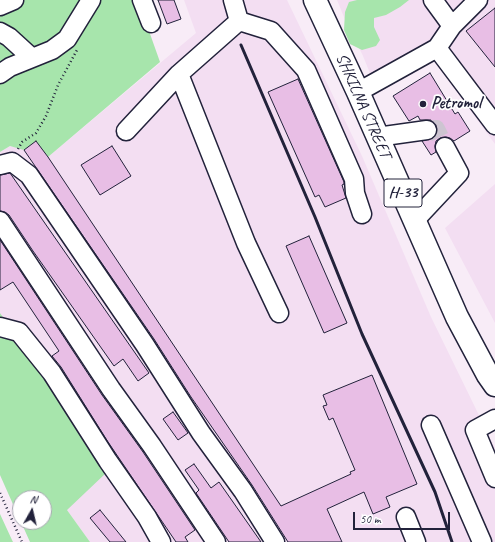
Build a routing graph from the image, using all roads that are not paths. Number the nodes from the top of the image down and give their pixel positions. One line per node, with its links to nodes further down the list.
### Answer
1 (14, 0): 8 (lane)
2 (91, 0): 14 (lane)
3 (142, 0): 10 (lane)
4 (233, 0): 9 (lane)
5 (314, 0): 17 (main road, SHKILNA STREET / Н-33)
6 (433, 0): 11 (lane)
7 (478, 0): 11 (lane)
8 (0, 6)
9 (240, 21): 16 (lane); 24 (lane)
10 (150, 23)
11 (452, 26): 13 (lane)
12 (0, 32): 14 (lane)
13 (437, 48): 17 (lane); 18 (lane)
14 (32, 58): 15 (lane)
15 (0, 74)
16 (179, 74): 20 (lane); 27 (lane)
17 (358, 92): 21 (main road, SHKILNA STREET / Н-33)
18 (495, 125)
19 (427, 130): 21 (lane)
20 (126, 131)
21 (378, 137): 25 (main road, SHKILNA STREET / Н-33)
22 (445, 147): 25 (lane)
23 (6, 164): 37 (lane)
24 (362, 214)
25 (415, 220): 29 (main road, SHKILNA STREET / Н-33)
26 (0, 221): 36 (lane)
27 (279, 313)
28 (0, 327): 35 (lane)
29 (495, 385)
30 (495, 419): 32 (lane)
31 (431, 425): 39 (lane)
32 (495, 478)
33 (406, 517): 38 (lane)
34 (495, 540): 40 (lane)
35 (161, 542)
36 (216, 542)
37 (275, 542)
38 (416, 542)
39 (482, 542)
40 (489, 542)

